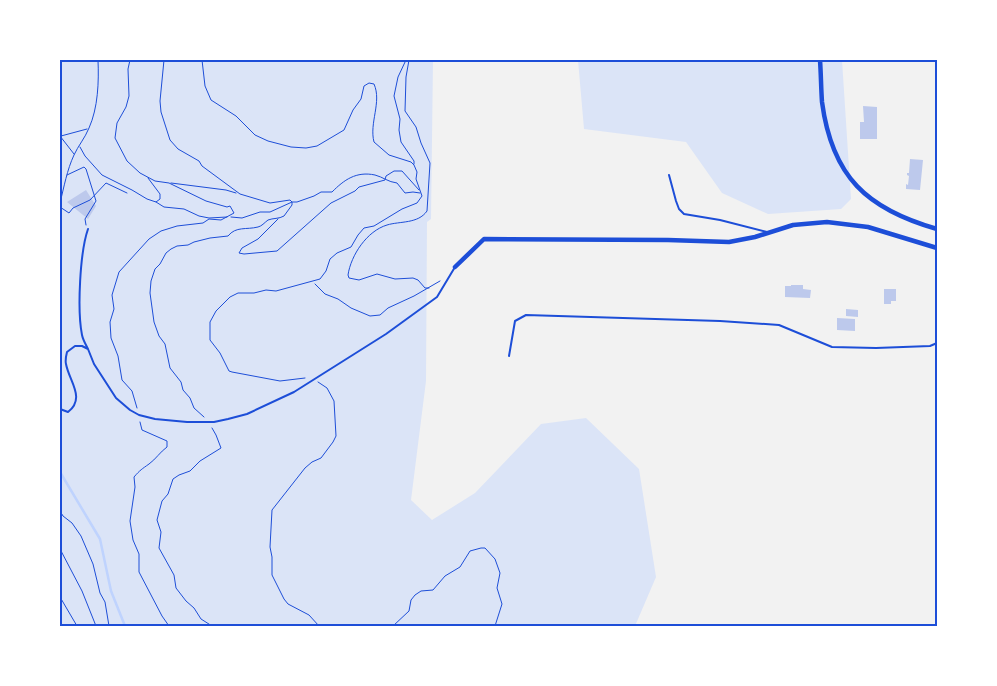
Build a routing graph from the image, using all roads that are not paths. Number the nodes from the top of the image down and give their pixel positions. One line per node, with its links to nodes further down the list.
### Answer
1 (820, 60): 4 (street)
2 (669, 175): 5 (lane)
3 (88, 229): 9 (lane)
4 (937, 229)
5 (769, 233): 6 (street); 7 (street)
6 (937, 248)
7 (455, 267): 9 (lane)
8 (937, 343): 10 (lane)
9 (88, 350): 11 (lane)
10 (509, 356)
11 (60, 408)

